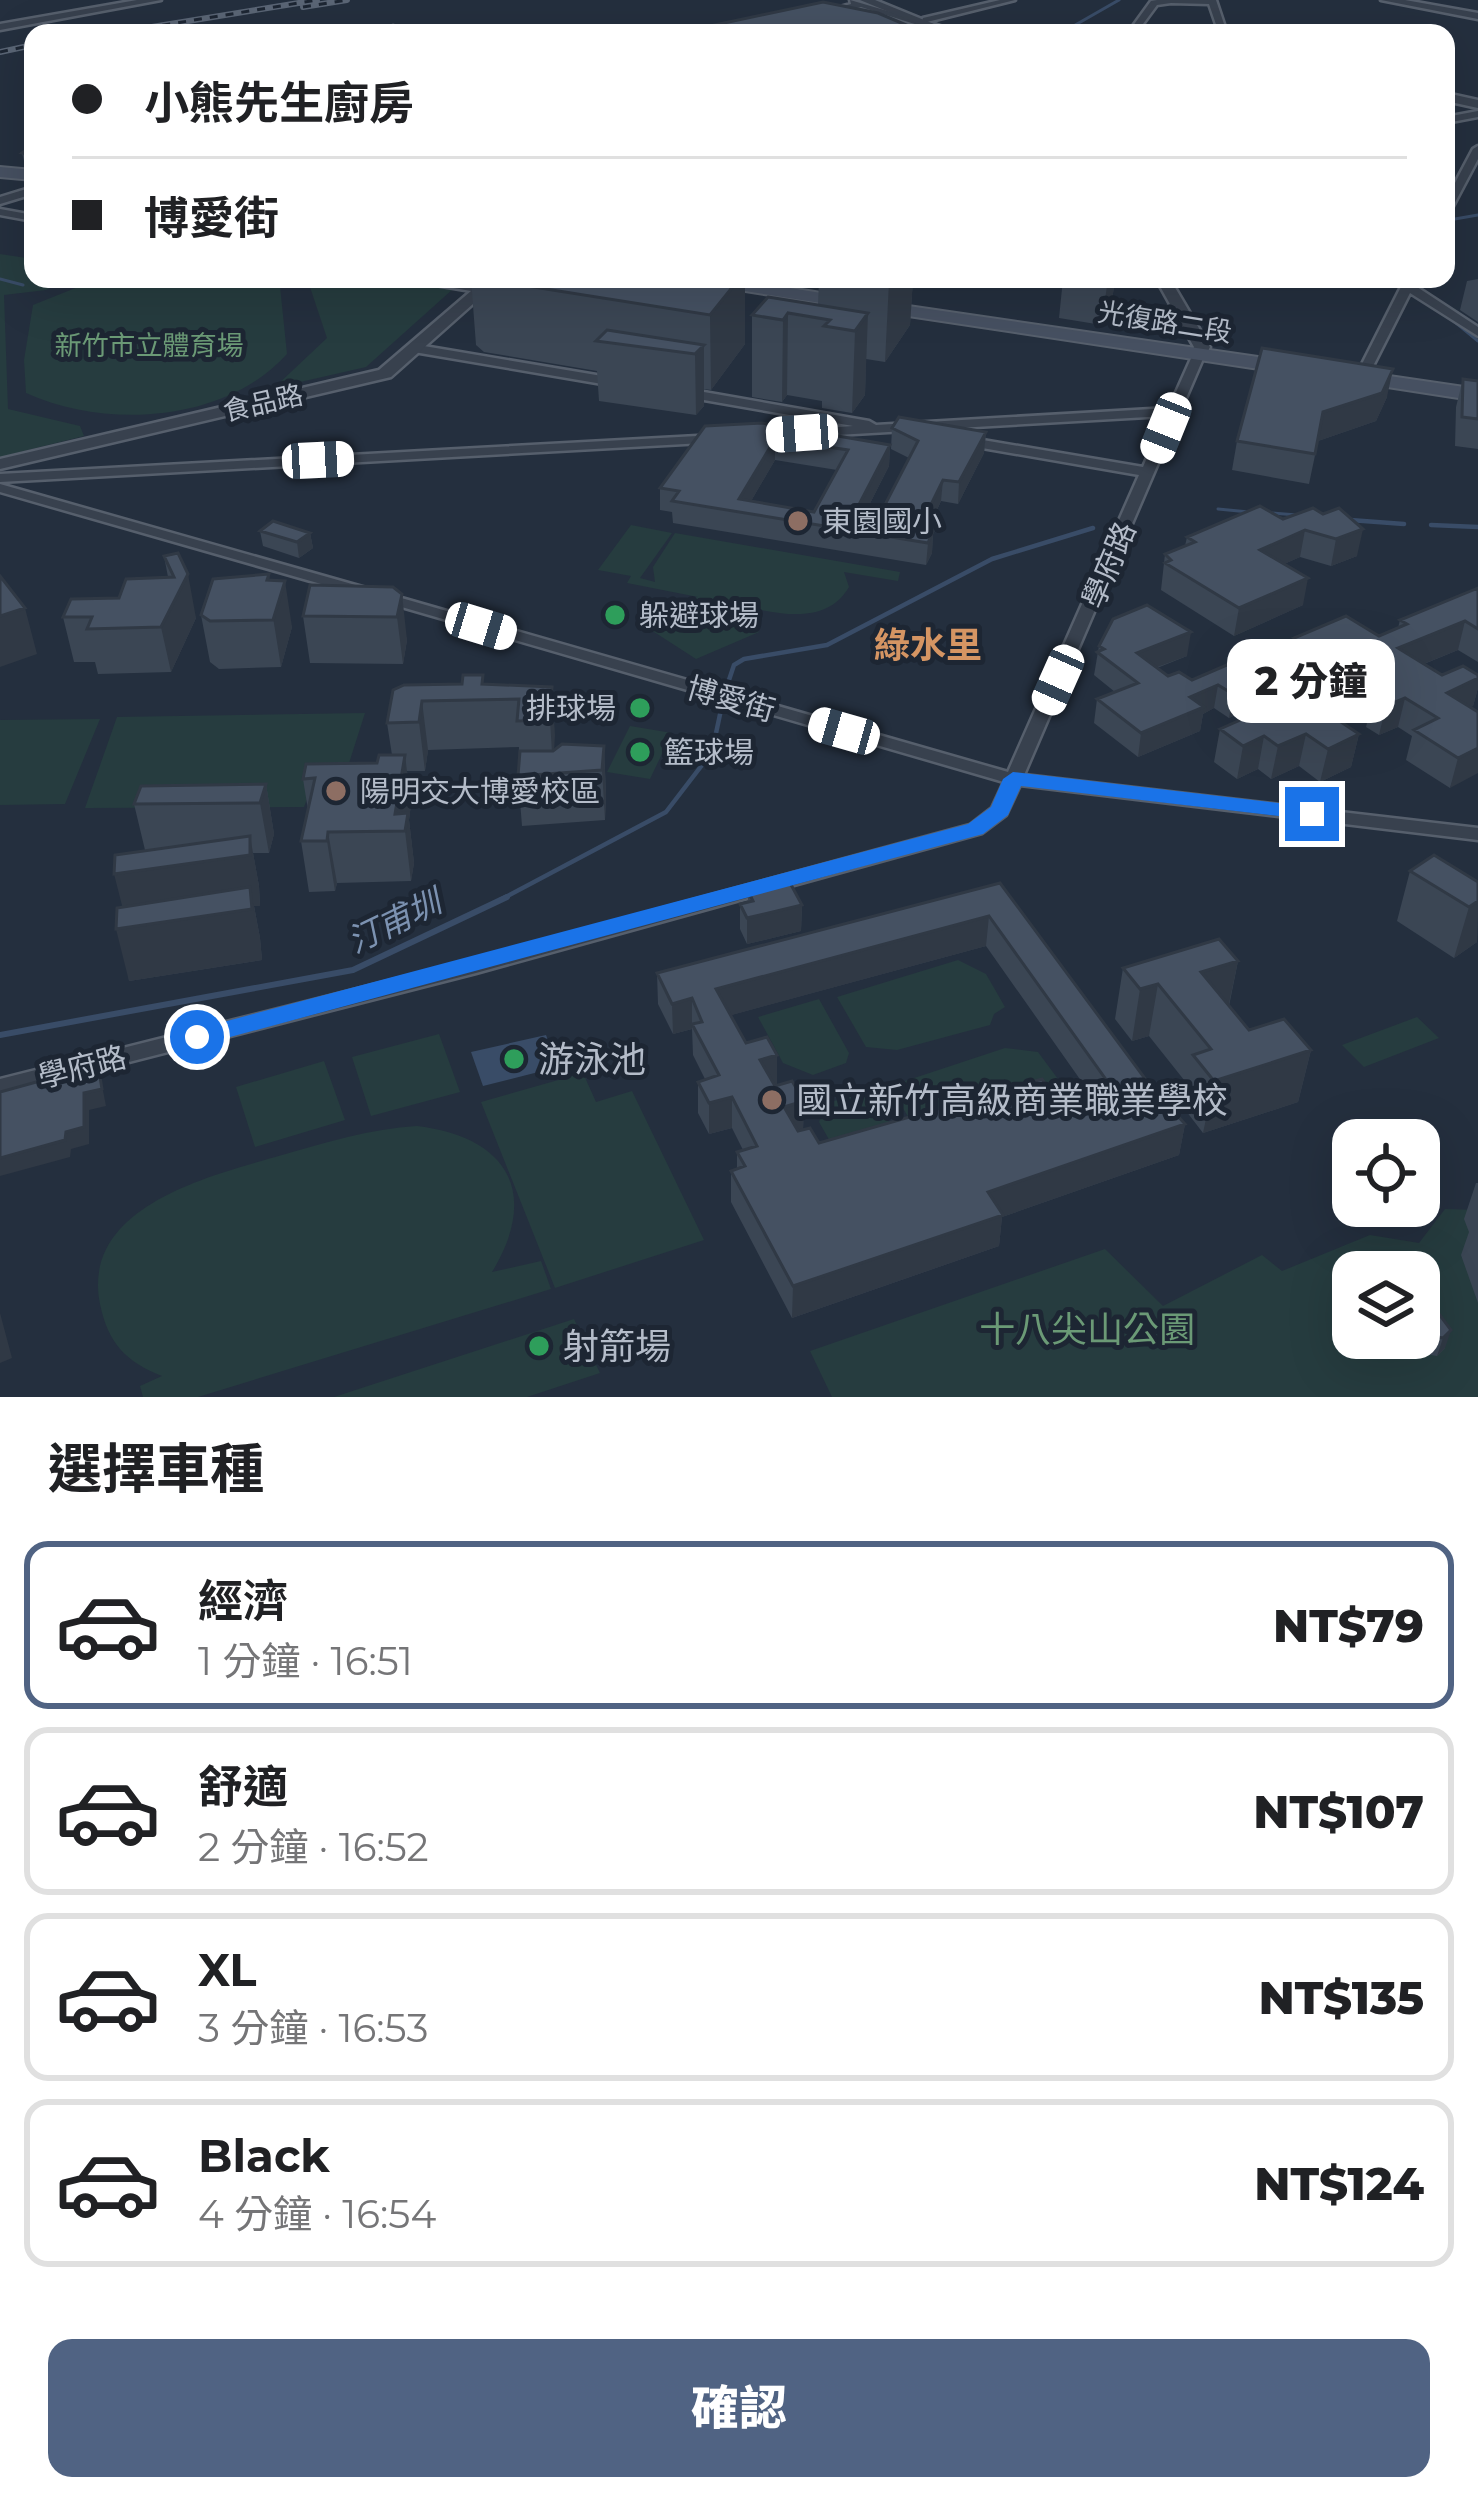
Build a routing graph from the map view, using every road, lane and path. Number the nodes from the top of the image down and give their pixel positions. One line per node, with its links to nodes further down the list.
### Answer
1 (156, 0): 11 (street)
2 (846, 0): 13 (street)
3 (876, 0): 16 (street)
4 (1012, 0): 16 (street)
5 (1159, 0): 6 (street)
6 (1172, 0): 12 (street); 19 (street)
7 (1386, 0): 14 (street)
8 (1404, 0): 14 (street)
9 (1424, 0): 14 (street)
10 (1439, 0): 14 (street)
11 (137, 1): 20 (street)
12 (1212, 1)
13 (862, 2): 15 (street); 17 (street)
14 (1478, 11)
15 (823, 13)
16 (926, 20): 18 (street)
17 (924, 24)
18 (933, 24)
19 (1138, 24)
20 (0, 25)
21 (1478, 149): 22 (street)
22 (1455, 180)
23 (485, 288): 30 (street, 食品路)
24 (796, 288): 31 (main road, 光復路二段)
25 (814, 288): 31 (main road, 光復路二段)
26 (1168, 288): 31 (street)
27 (1406, 288): 33 (street)
28 (1416, 288): 29 (street)
29 (1478, 332)
30 (418, 349): 34 (street); 42 (street, 食品路)
31 (1201, 351): 32 (main road, 光復路二段); 37 (street, 學府路)
32 (1326, 369): 33 (main road, 光復路二段); 36 (main road, 光復路二段)
33 (1365, 370): 36 (main road, 光復路二段)
34 (634, 385)
35 (656, 388): 38 (street)
36 (1478, 390)
37 (1172, 412): 38 (street); 44 (street, 學府路)
38 (883, 427): 39 (street); 44 (street)
39 (784, 434)
40 (727, 439): 41 (street)
41 (370, 458): 43 (street); 45 (street)
42 (0, 464)
43 (406, 466)
44 (1148, 472): 47 (street, 學府路)
45 (0, 478)
46 (0, 488): 47 (street, 博愛街)
47 (1013, 779): 48 (street, 博愛街); 49 (street, 學府路)
48 (1478, 834)
49 (0, 1088)

